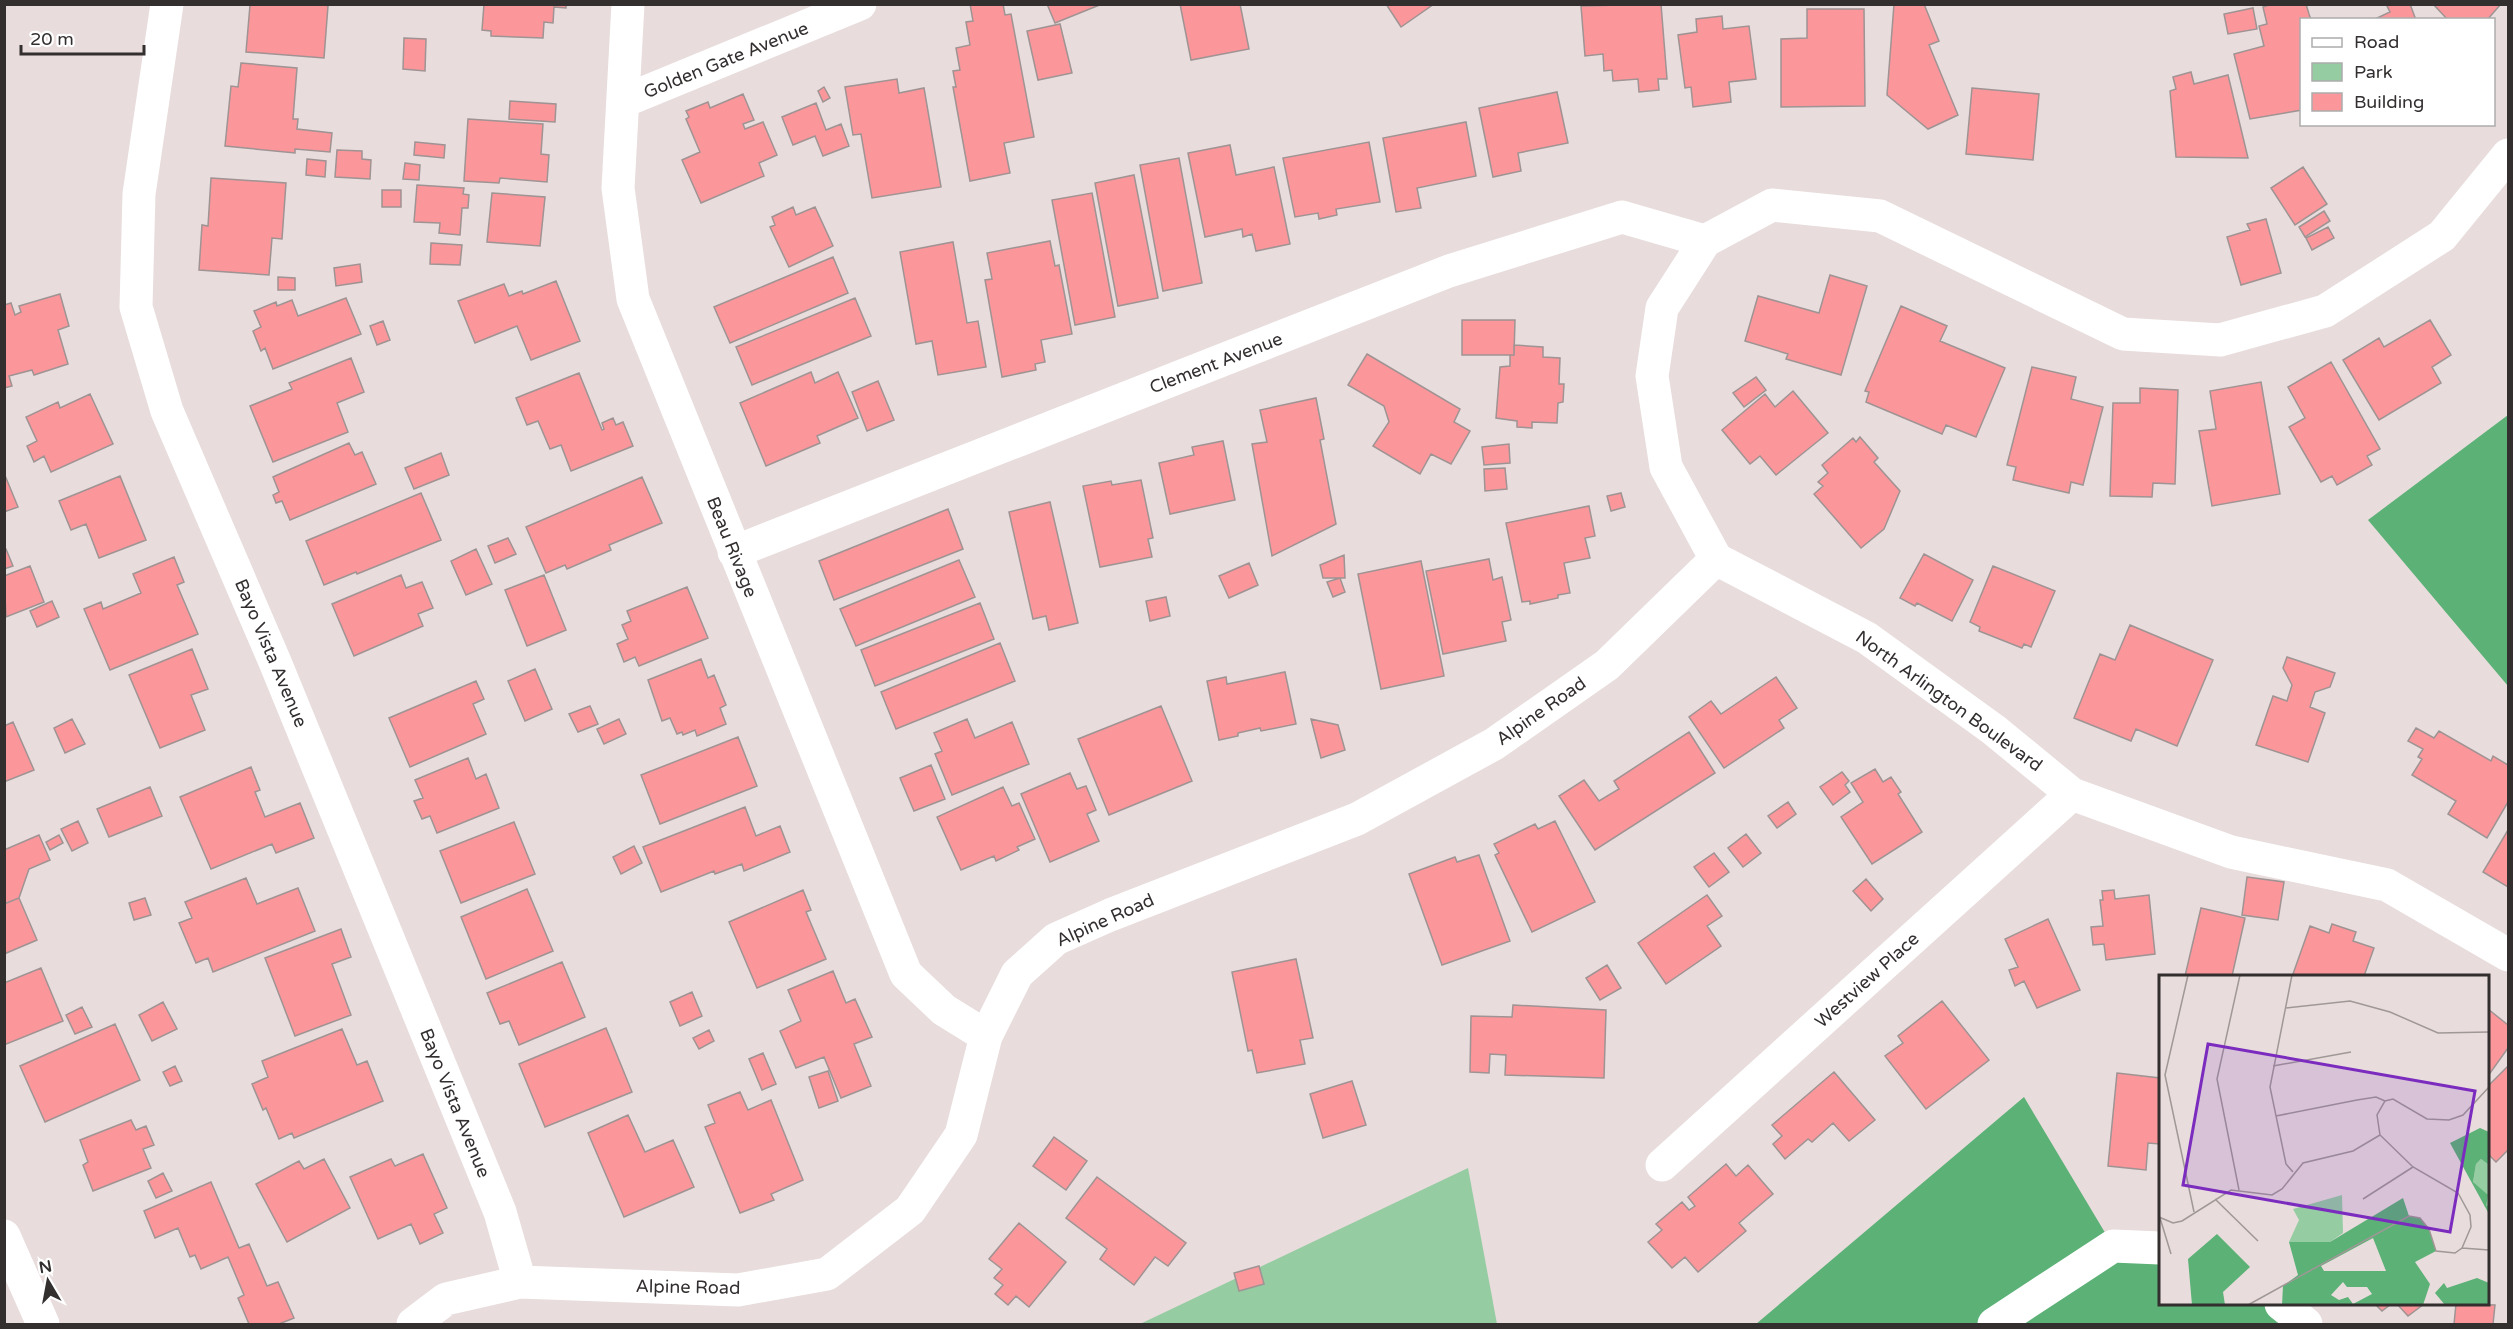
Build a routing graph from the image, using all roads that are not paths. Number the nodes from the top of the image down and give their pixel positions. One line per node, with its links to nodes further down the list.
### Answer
1 (167, 4): 15 (street, Bayo Vista Avenue)
2 (628, 4): 4 (street, Beau Rivage)
3 (860, 4): 4 (street, Golden Gate Avenue)
4 (624, 101): 7 (street, Beau Rivage)
5 (2508, 155): 6 (street)
6 (1705, 242): 7 (street, Clement Avenue); 8 (street)
7 (734, 552): 11 (street, Beau Rivage)
8 (1716, 559): 9 (street, North Arlington Boulevard); 11 (street, Alpine Road)
9 (2072, 794): 10 (street, North Arlington Boulevard); 12 (street, Westview Place)
10 (2508, 955)
11 (986, 1036): 15 (street, Alpine Road)
12 (1662, 1165)
13 (4, 1236): 17 (street)
14 (2159, 1248): 19 (street)
15 (519, 1282): 18 (street, Alpine Road)
16 (2282, 1305): 20 (street)
17 (43, 1324)
18 (413, 1324)
19 (1994, 1324)
20 (2306, 1324)

